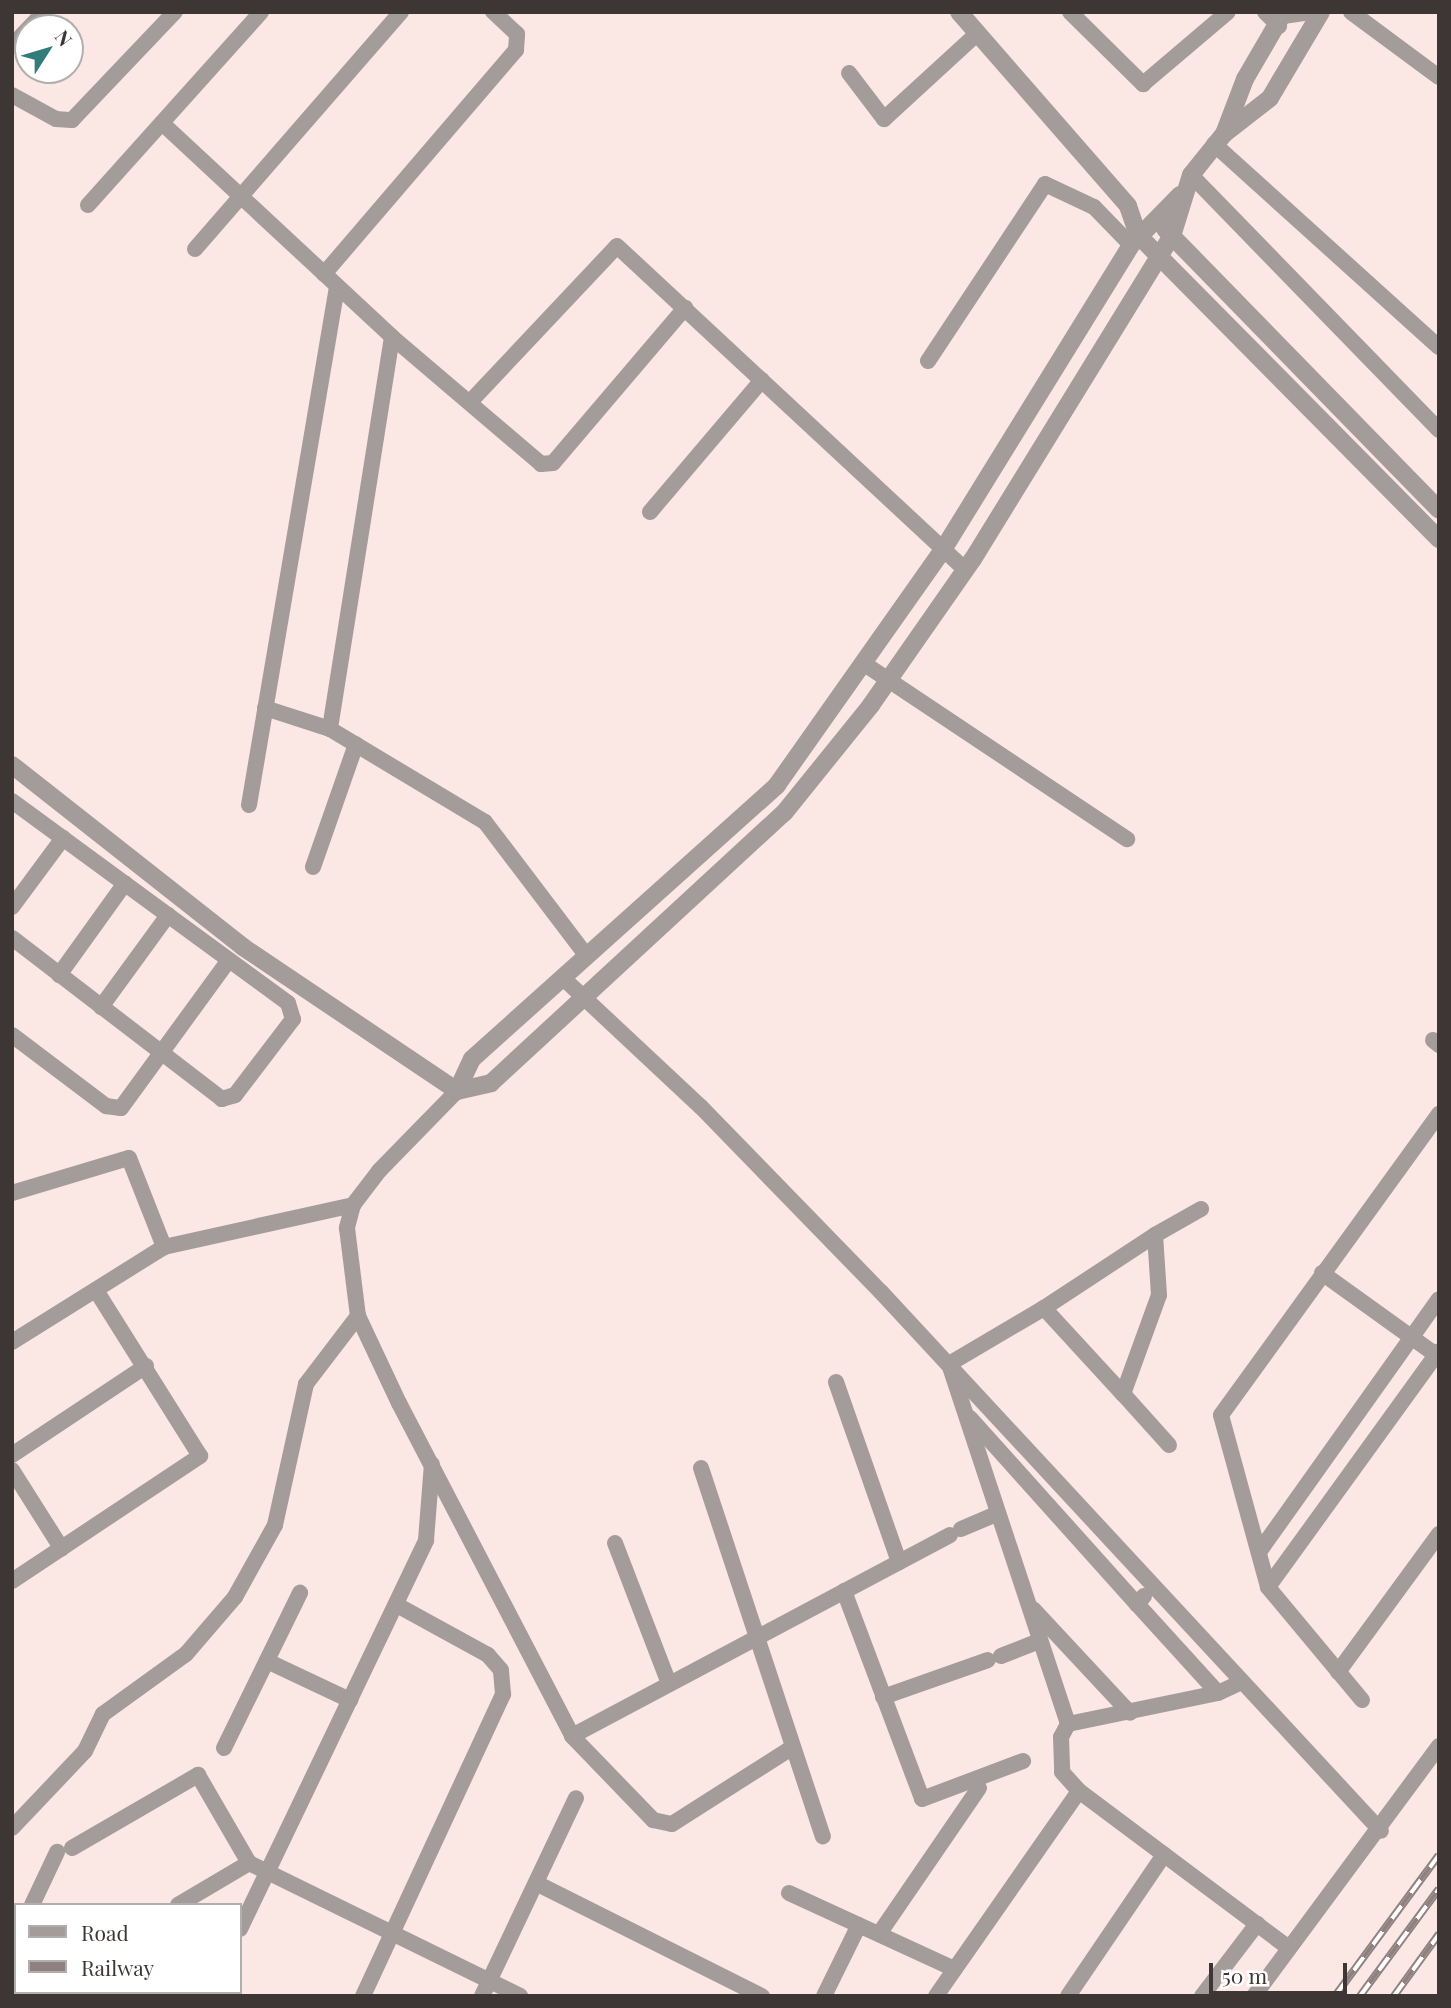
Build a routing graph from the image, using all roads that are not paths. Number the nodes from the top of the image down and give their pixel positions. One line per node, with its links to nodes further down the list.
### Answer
1 (175, 12): 16 (street)
2 (261, 12): 17 (street)
3 (401, 12): 21 (street)
4 (493, 12): 29 (street)
5 (959, 12): 13 (street)
6 (1070, 12): 7 (street)
7 (1228, 12)
8 (1265, 12): 12 (street)
9 (1313, 12): 12 (street)
10 (1321, 12): 18 (street)
11 (1351, 12): 15 (street)
12 (1282, 18): 18 (street)
13 (978, 33): 14 (street); 23 (street)
14 (849, 73)
15 (1439, 77)
16 (12, 95)
17 (162, 122): 21 (street); 22 (street)
18 (1219, 139): 19 (street); 33 (street)
19 (1191, 175): 20 (street); 37 (street)
20 (1180, 195): 24 (street); 25 (street)
21 (242, 198): 27 (street); 29 (street)
22 (88, 205)
23 (1128, 206): 24 (street); 26 (street)
24 (1154, 217): 25 (street); 26 (street)
25 (1172, 236): 28 (street); 38 (street)
26 (1134, 240): 28 (street); 34 (street); 41 (street)
27 (195, 249)
28 (1159, 257): 40 (street); 42 (street)
29 (324, 274): 30 (street)
30 (337, 286): 32 (street); 45 (street)
31 (685, 308): 35 (street); 36 (street); 36 (street)
32 (392, 337): 36 (street); 46 (street)
33 (1439, 347)
34 (928, 361)
35 (762, 380): 39 (street); 41 (street)
36 (470, 402)
37 (1439, 430)
38 (1439, 510)
39 (650, 512)
40 (1439, 539)
41 (944, 548): 42 (street); 43 (street)
42 (966, 570): 44 (street)
43 (866, 665): 44 (street); 60 (street)
44 (888, 681): 52 (street); 64 (street)
45 (265, 708): 46 (street); 50 (street)
46 (330, 729): 47 (street)
47 (356, 744): 53 (street); 60 (street)
48 (12, 765): 55 (street)
49 (12, 801): 51 (street)
50 (249, 805)
51 (63, 838): 54 (street); 57 (street)
52 (1127, 839)
53 (313, 867)
54 (125, 883): 56 (street); 62 (street)
55 (162, 883): 56 (street); 68 (street)
56 (150, 902): 58 (street)
57 (12, 907)
58 (168, 915): 61 (street); 65 (street)
59 (12, 938): 62 (street)
60 (586, 955): 63 (street)
61 (229, 960): 67 (street); 67 (street)
62 (59, 975): 65 (street)
63 (563, 978): 64 (street); 68 (street)
64 (583, 1002): 68 (street); 83 (street)
65 (101, 1007): 67 (street)
66 (12, 1035): 67 (street)
67 (162, 1055)
68 (457, 1091): 71 (street)
69 (1439, 1114): 75 (street)
70 (12, 1193): 74 (street)
71 (353, 1205): 74 (street); 79 (street)
72 (1202, 1209): 73 (street)
73 (1155, 1235): 78 (street); 86 (street)
74 (164, 1247): 76 (street)
75 (1322, 1273): 80 (street); 97 (street)
76 (96, 1290): 81 (street); 84 (street)
77 (1439, 1299): 80 (street)
78 (1044, 1308): 83 (street); 86 (street)
79 (358, 1316): 90 (street); 127 (street)
80 (1412, 1338): 82 (street); 97 (street)
81 (12, 1342)
82 (1438, 1354): 101 (street)
83 (949, 1364): 87 (street); 100 (street)
84 (146, 1366): 89 (street); 96 (street)
85 (836, 1382): 98 (street)
86 (1123, 1394): 88 (street)
87 (968, 1416): 93 (street); 104 (street)
88 (1169, 1445)
89 (12, 1455)
90 (432, 1458): 105 (street); 119 (street)
91 (701, 1468): 107 (street)
92 (12, 1470): 96 (street)
93 (996, 1514): 98 (street); 106 (street)
94 (1439, 1534): 110 (street)
95 (615, 1543): 112 (street)
96 (61, 1549): 99 (street)
97 (1259, 1552): 101 (street)
98 (899, 1562): 102 (street)
99 (12, 1581)
100 (1152, 1586): 104 (street); 111 (street)
101 (1268, 1587): 110 (street)
102 (844, 1591): 107 (street); 114 (street)
103 (300, 1593): 109 (street)
104 (1137, 1604): 113 (street)
105 (397, 1605): 115 (street); 140 (street)
106 (1028, 1605): 108 (street); 117 (street)
107 (757, 1637): 112 (street); 121 (street)
108 (1039, 1641): 114 (street); 118 (street)
109 (267, 1661): 115 (street); 122 (street)
110 (1338, 1672): 116 (street)
111 (1242, 1682): 113 (street); 128 (street)
112 (668, 1684): 119 (street)
113 (1217, 1693): 117 (street)
114 (883, 1697): 123 (street)
115 (350, 1700): 132 (street)
116 (1362, 1700)
117 (1130, 1713): 118 (street)
118 (1068, 1724): 125 (street)
119 (572, 1736): 121 (street)
120 (1439, 1746): 128 (street)
121 (793, 1747): 129 (street)
122 (224, 1748)
123 (1023, 1761)
124 (979, 1788): 141 (street)
125 (1079, 1791): 130 (street); 143 (street)
126 (576, 1798): 133 (street)
127 (12, 1828)
128 (1381, 1831): 142 (street)
129 (823, 1836)
130 (1164, 1855): 137 (street); 151 (street)
131 (248, 1863): 132 (street); 135 (street); 136 (street)
132 (269, 1870): 138 (street); 140 (street)
133 (536, 1882): 144 (street); 148 (street)
134 (789, 1893): 139 (street)
135 (33, 1903)
136 (180, 1903)
137 (1257, 1924): 142 (street); 152 (street)
138 (242, 1925)
139 (859, 1925): 141 (street); 149 (street)
140 (397, 1934): 144 (street); 145 (street)
141 (879, 1934): 143 (street)
142 (1289, 1948): 153 (street)
143 (954, 1969): 150 (street)
144 (489, 1980): 146 (street); 147 (street)
145 (363, 1996)
146 (482, 1996)
147 (520, 1996)
148 (762, 1996)
149 (824, 1996)
150 (936, 1996)
151 (1068, 1996)
152 (1202, 1996)
153 (1254, 1996)

